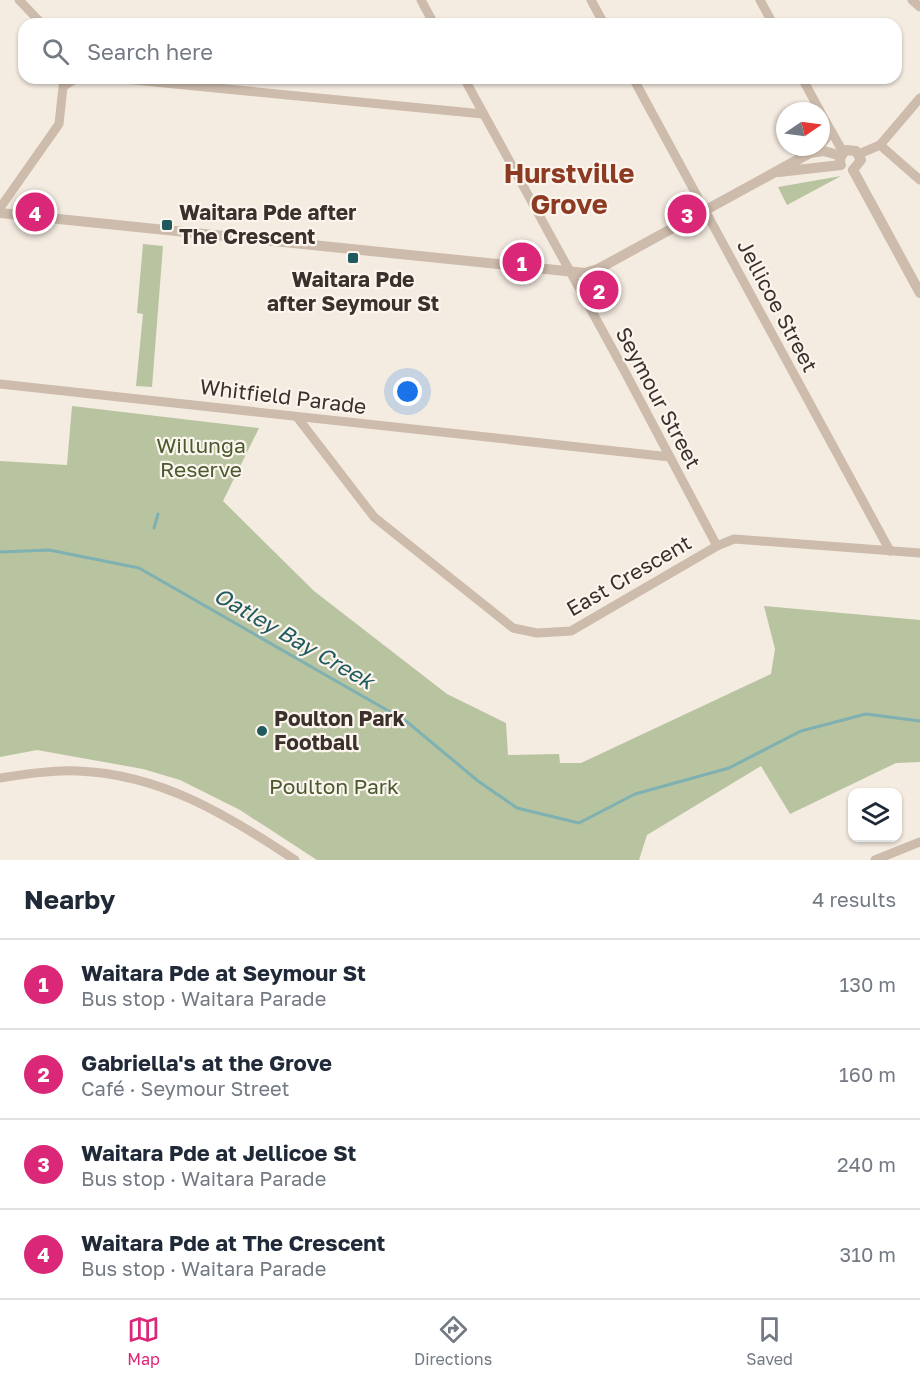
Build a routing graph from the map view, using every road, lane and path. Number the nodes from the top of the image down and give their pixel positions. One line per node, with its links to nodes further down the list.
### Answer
1 (20, 0): 7 (street)
2 (421, 0): 8 (street)
3 (591, 0): 9 (street)
4 (760, 0): 10 (street)
5 (912, 0): 6 (street)
6 (920, 8)
7 (36, 18)
8 (431, 18)
9 (601, 18)
10 (770, 18)
11 (64, 84): 28 (street)
12 (176, 84): 18 (street)
13 (467, 84): 18 (street, Seymour Street)
14 (636, 84): 29 (street, Jellicoe Street)
15 (805, 84): 17 (street)
16 (920, 98): 20 (street)
17 (815, 102)
18 (483, 114): 31 (street, Seymour Street)
19 (831, 132): 24 (street)
20 (880, 145): 22 (street); 27 (street)
21 (830, 153): 24 (street)
22 (859, 154): 24 (street); 25 (street)
23 (804, 156): 26 (street)
24 (842, 157): 25 (street); 26 (street)
25 (853, 170): 32 (street)
26 (777, 172): 29 (street)
27 (920, 180)
28 (0, 208)
29 (706, 212): 31 (street); 37 (street, Jellicoe Street)
30 (0, 213): 31 (street)
31 (569, 274): 35 (street, Seymour Street)
32 (920, 293)
33 (0, 384): 34 (street, Whitfield Parade)
34 (297, 417): 35 (street, Whitfield Parade); 36 (street, East Crescent)
35 (670, 457): 36 (street, Seymour Street)
36 (717, 546): 37 (street, East Crescent)
37 (890, 551): 38 (street, East Crescent)
38 (920, 553)
39 (0, 778): 41 (street)
40 (920, 842): 42 (street)
41 (295, 860)
42 (875, 860)

